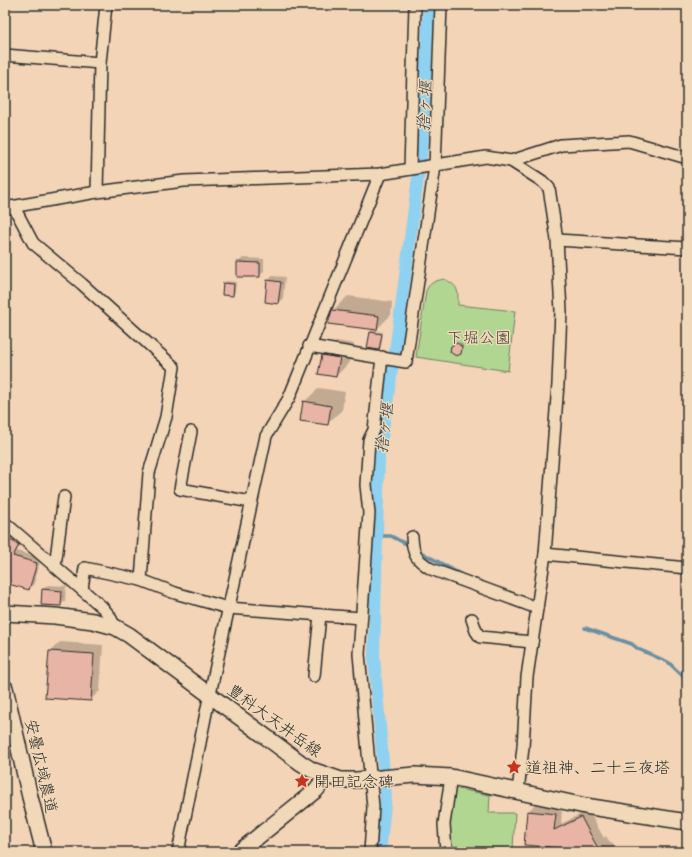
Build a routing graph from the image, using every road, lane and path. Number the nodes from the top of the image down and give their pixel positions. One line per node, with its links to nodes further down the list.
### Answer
1 (106, 5): 5 (street)
2 (415, 5): 9 (street)
3 (441, 5): 8 (street)
4 (5, 55): 5 (street)
5 (100, 63): 11 (street)
6 (687, 158): 7 (street)
7 (511, 161): 8 (street); 13 (street)
8 (432, 166): 9 (street); 16 (street)
9 (411, 169): 10 (street)
10 (380, 174): 11 (street); 15 (street)
11 (97, 192): 12 (street)
12 (9, 208): 25 (street)
13 (557, 240): 14 (street); 22 (street)
14 (687, 248)
15 (310, 346): 16 (street); 19 (street)
16 (382, 358): 31 (street)
17 (191, 432): 19 (street)
18 (64, 497): 23 (street)
19 (251, 502): 27 (street)
20 (5, 523): 23 (street)
21 (412, 538): 28 (street)
22 (545, 554): 24 (street); 28 (street)
23 (55, 566): 26 (street)
24 (687, 568)
25 (141, 580): 26 (street); 27 (street)
26 (82, 589): 33 (street)
27 (228, 608): 30 (street); 37 (street)
28 (537, 608): 34 (street)
29 (5, 613): 33 (main road, 豊科大天井岳線)
30 (320, 615): 31 (street); 35 (street)
31 (361, 618): 40 (street)
32 (472, 619): 34 (street)
33 (115, 627): 37 (main road, 豊科大天井岳線)
34 (532, 642): 41 (street)
35 (314, 676)
36 (5, 688): 43 (main road, 安曇広域農道)
37 (210, 695): 38 (main road, 豊科大天井岳線); 44 (street)
38 (327, 776): 40 (main road, 豊科大天井岳線); 45 (main road)
39 (451, 777): 40 (main road, 豊科大天井岳線); 41 (main road, 豊科大天井岳線); 47 (street)
40 (378, 778): 46 (street)
41 (518, 792): 42 (main road, 豊科大天井岳線)
42 (687, 822)
43 (44, 852)
44 (178, 852)
45 (239, 852)
46 (370, 852)
47 (446, 852)

